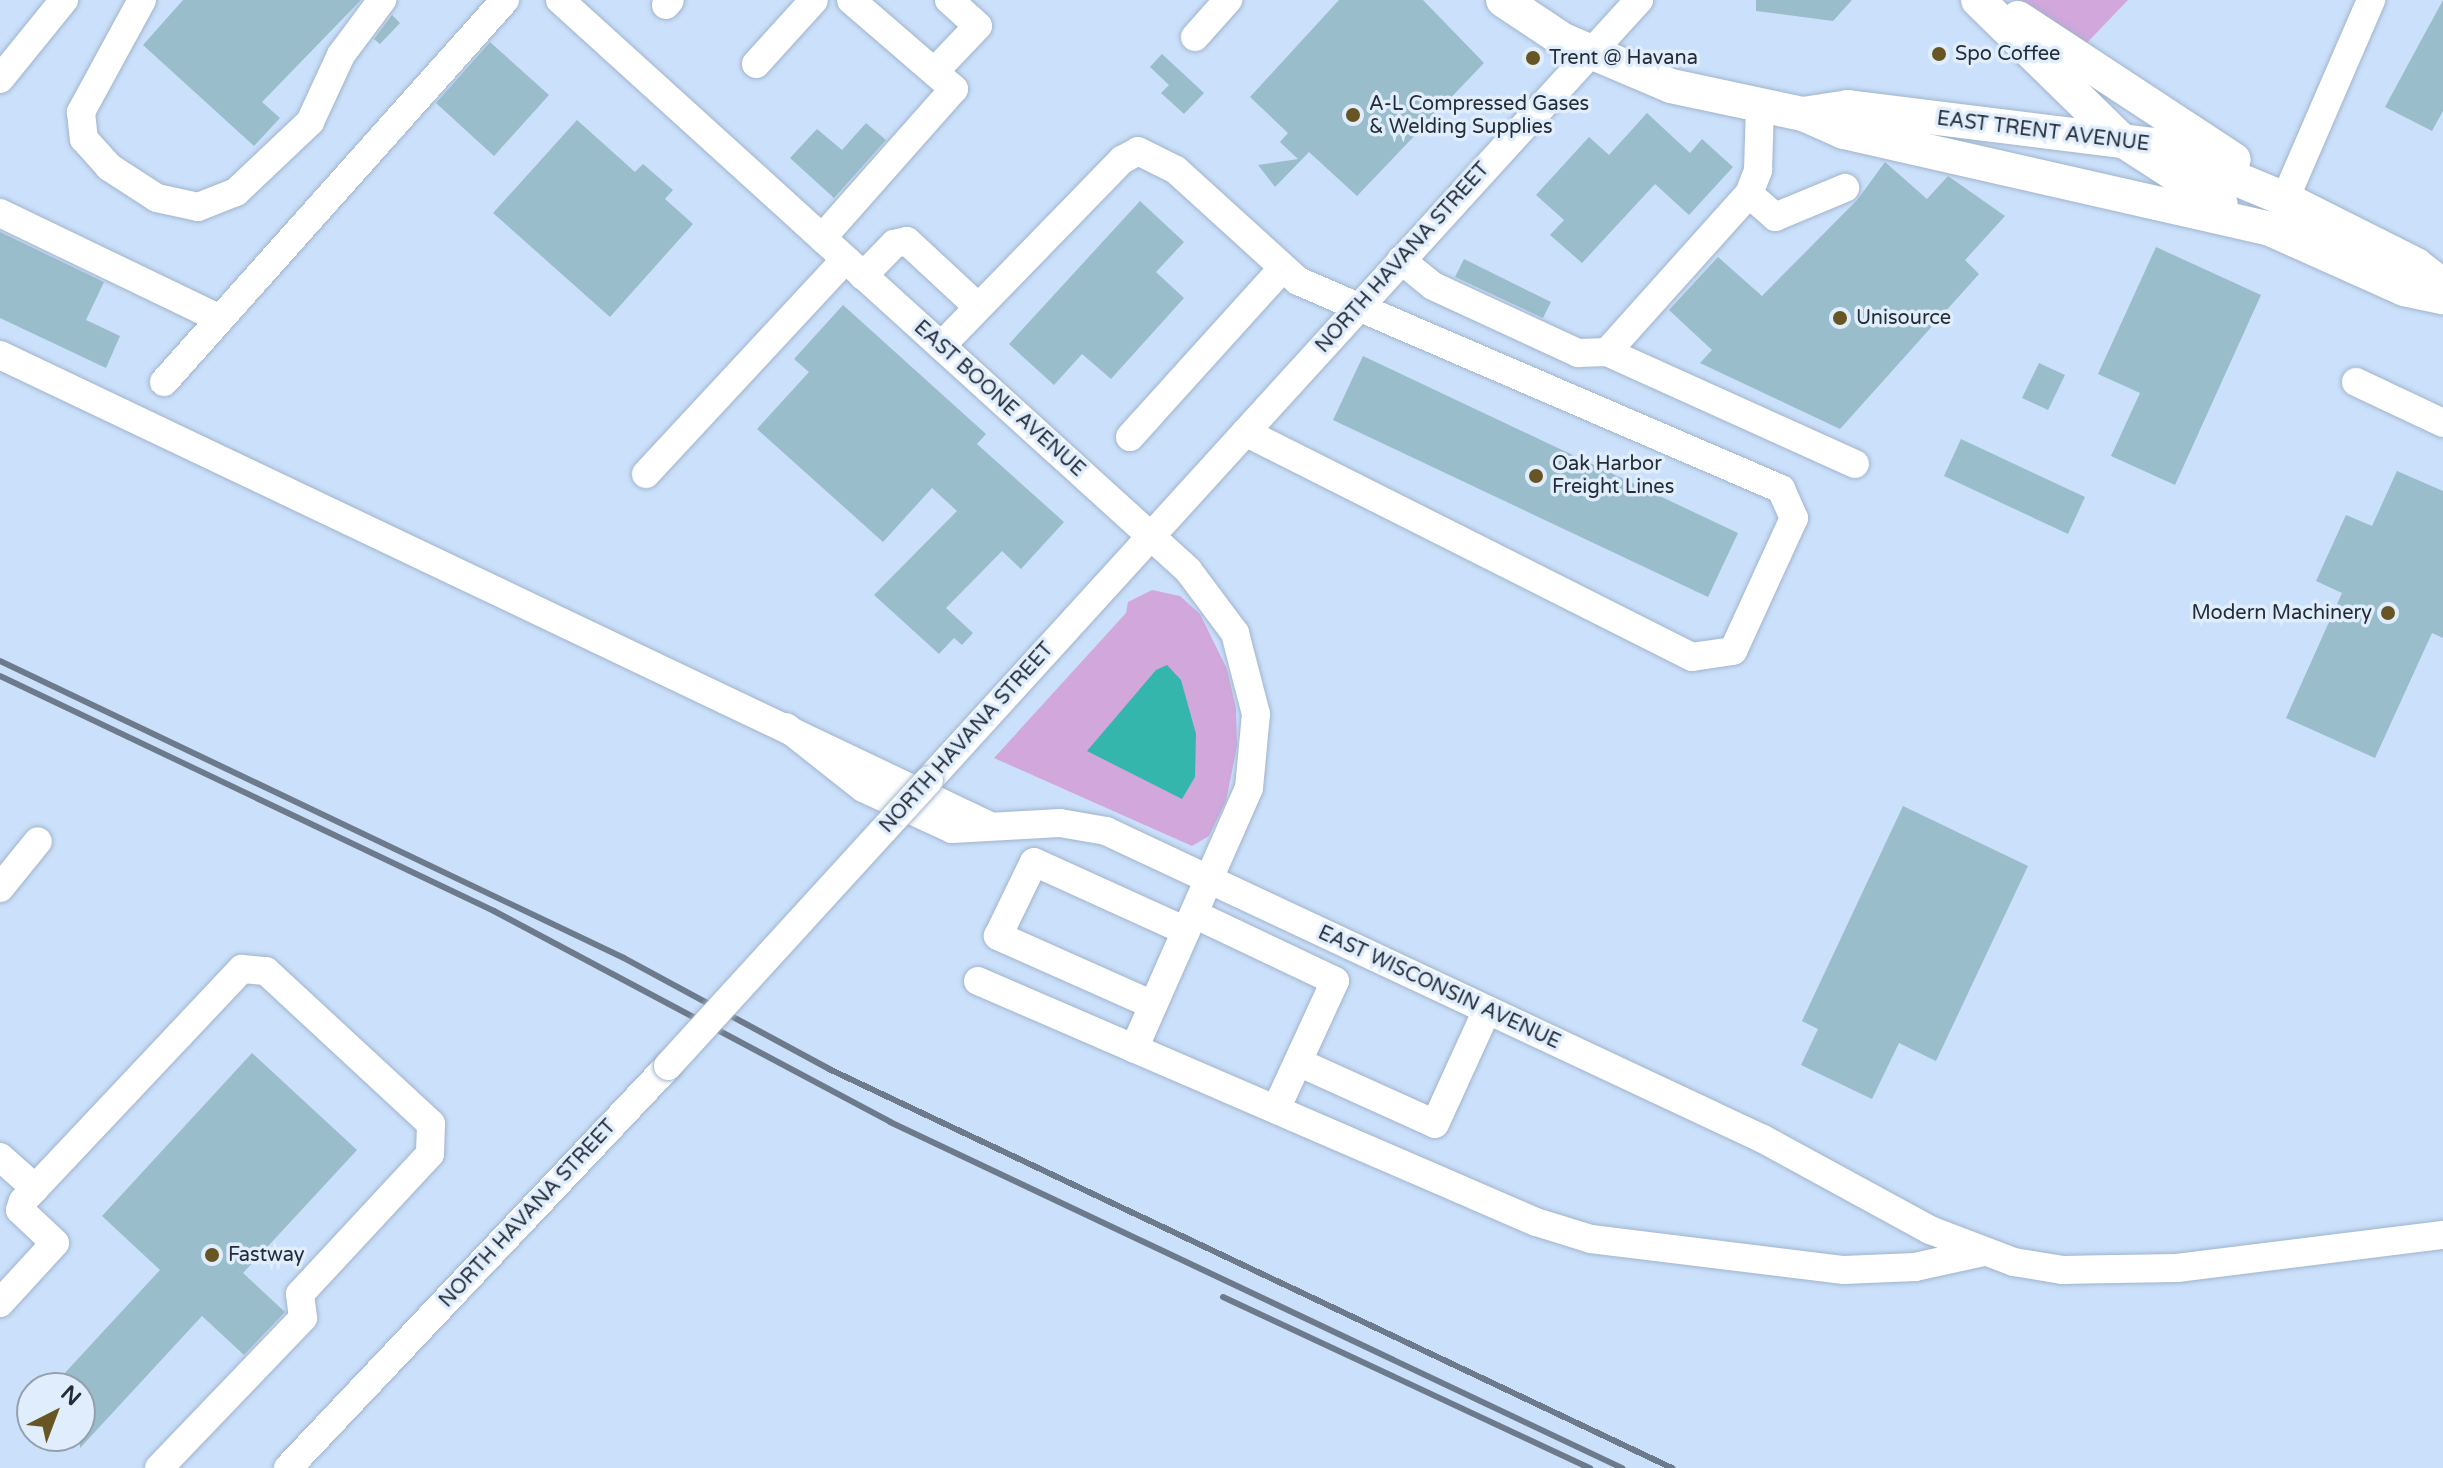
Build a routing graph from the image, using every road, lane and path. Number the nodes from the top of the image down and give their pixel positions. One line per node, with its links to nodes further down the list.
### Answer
1 (64, 0): 19 (street)
2 (142, 0): 3 (street)
3 (382, 0)
4 (505, 0): 36 (street)
5 (560, 0): 28 (street, EAST BOONE AVENUE)
6 (814, 0): 17 (street)
7 (851, 0): 18 (street)
8 (949, 0): 18 (street)
9 (1228, 0): 15 (street)
10 (1503, 0): 16 (main road, EAST TRENT AVENUE)
11 (1639, 0): 16 (street, NORTH HAVANA STREET)
12 (1978, 0): 22 (main road)
13 (1994, 0): 25 (main road)
14 (2371, 0): 25 (street)
15 (1195, 37)
16 (1590, 54): 20 (main road, EAST TRENT AVENUE); 29 (street, NORTH HAVANA STREET)
17 (756, 64)
18 (935, 71): 28 (street)
19 (0, 79)
20 (1760, 105): 21 (main road, EAST TRENT AVENUE); 24 (street)
21 (1803, 114): 22 (main road, EAST TRENT AVENUE); 27 (main road, EAST TRENT AVENUE)
22 (2119, 138): 25 (main road, EAST TRENT AVENUE); 27 (main road)
23 (1845, 188): 24 (street)
24 (1749, 194): 38 (street)
25 (2276, 195): 32 (main road, EAST TRENT AVENUE)
26 (0, 213): 36 (street)
27 (2270, 229): 33 (main road, EAST TRENT AVENUE)
28 (822, 238): 30 (street, EAST BOONE AVENUE)
29 (1401, 260): 35 (street, NORTH HAVANA STREET); 38 (street)
30 (854, 268): 34 (street); 37 (street, EAST BOONE AVENUE); 46 (street)
31 (1282, 269): 34 (street); 35 (street); 44 (street)
32 (2443, 286)
33 (2443, 297)
34 (978, 307): 37 (street)
35 (1357, 309): 43 (street, NORTH HAVANA STREET); 43 (street)
36 (220, 319): 40 (street)
37 (941, 346): 47 (street, EAST BOONE AVENUE)
38 (1607, 352): 45 (street)
39 (0, 355): 49 (street, EAST WISCONSIN AVENUE)
40 (164, 382)
41 (2356, 382): 42 (street)
42 (2443, 423)
43 (1245, 432): 47 (street, NORTH HAVANA STREET)
44 (1130, 437)
45 (1855, 464)
46 (646, 474)
47 (1150, 535): 49 (street, EAST BOONE AVENUE); 64 (street, NORTH HAVANA STREET, bridge)
48 (38, 841): 50 (street)
49 (1209, 880): 51 (street, EAST BOONE AVENUE); 54 (street, EAST WISCONSIN AVENUE)
50 (0, 888)
51 (1190, 923): 53 (street, EAST BOONE AVENUE); 53 (street); 56 (street)
52 (978, 981): 55 (street)
53 (1153, 1005): 55 (street, EAST BOONE AVENUE)
54 (1487, 1010): 56 (street); 61 (street, EAST WISCONSIN AVENUE)
55 (1134, 1049): 57 (street)
56 (1298, 1062): 57 (street)
57 (1276, 1109): 61 (street)
58 (0, 1157): 59 (street)
59 (35, 1188): 62 (street); 63 (street)
60 (2443, 1235): 61 (street, EAST WISCONSIN AVENUE)
61 (1983, 1252)
62 (0, 1303)
63 (159, 1468)
64 (288, 1468)

